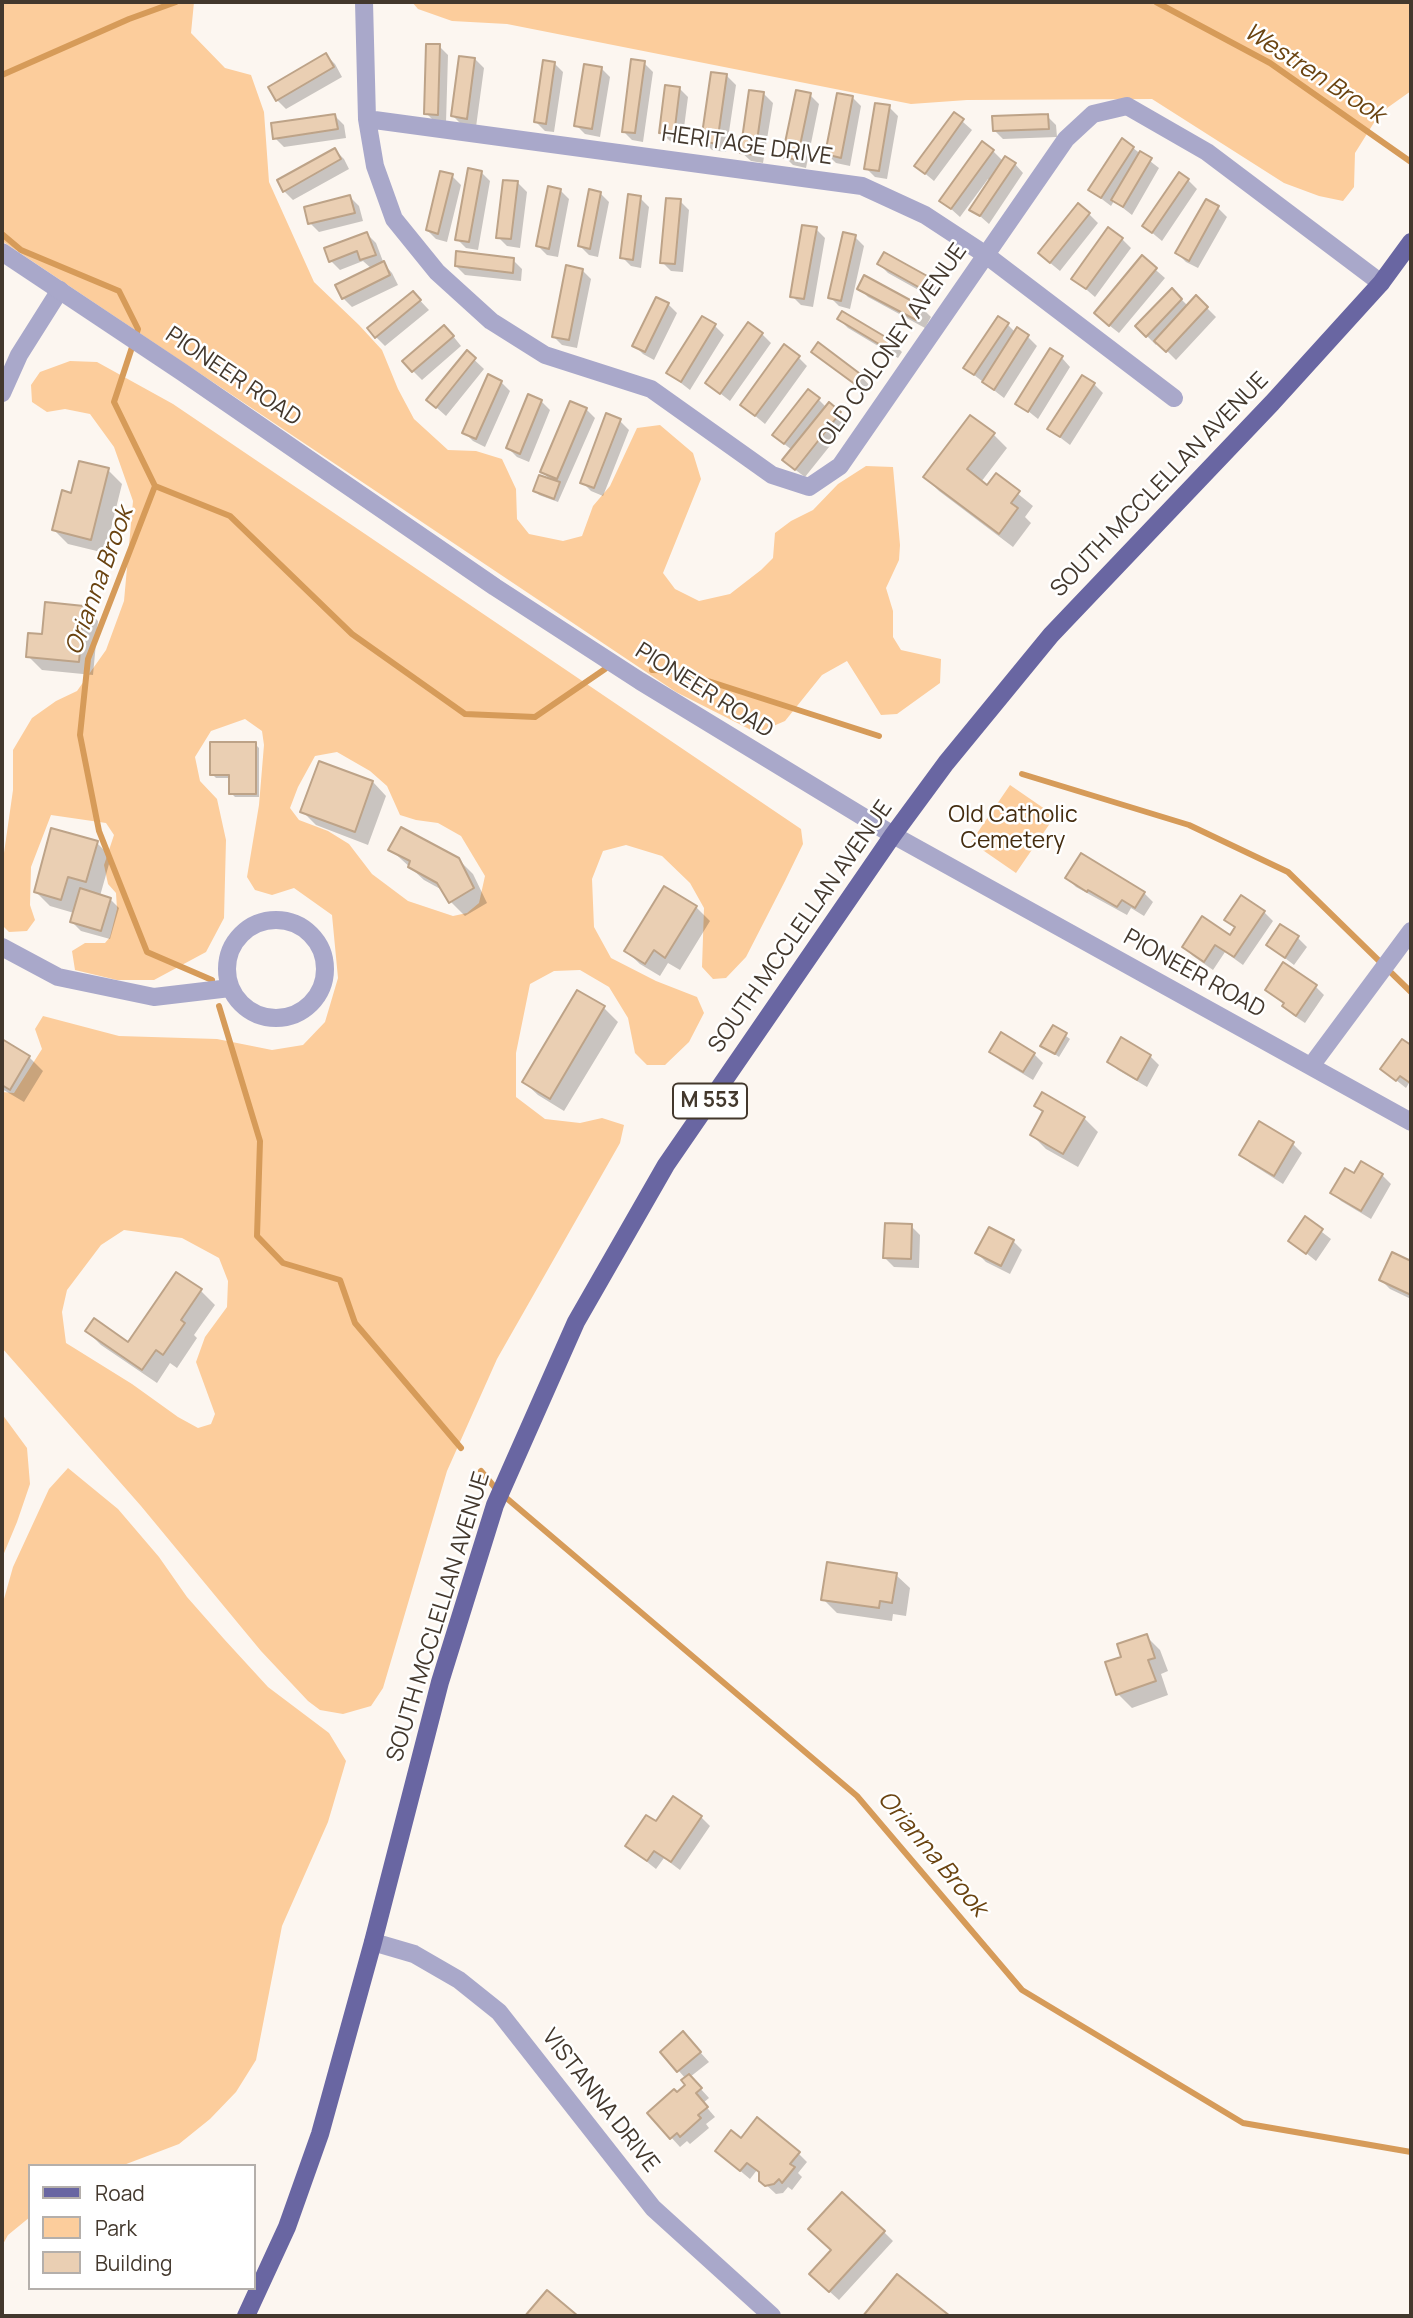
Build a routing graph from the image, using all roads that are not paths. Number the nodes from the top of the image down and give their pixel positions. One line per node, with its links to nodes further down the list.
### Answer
1 (364, 2): 2 (street)
2 (367, 118): 5 (street, HERITAGE DRIVE); 5 (street, OLD COLONEY AVENUE)
3 (1411, 242): 6 (main road, SOUTH MCCLELLAN AVENUE / M 553)
4 (2, 251): 7 (street, PIONEER ROAD)
5 (986, 255): 6 (street, OLD COLONEY AVENUE); 9 (street, HERITAGE DRIVE)
6 (1381, 282): 10 (main road, SOUTH MCCLELLAN AVENUE / M 553)
7 (60, 290): 8 (street); 10 (street, PIONEER ROAD)
8 (2, 393)
9 (1174, 398)
10 (893, 835): 14 (street, PIONEER ROAD); 16 (main road, SOUTH MCCLELLAN AVENUE / M 553)
11 (1411, 931): 14 (street)
12 (2, 947): 13 (street)
13 (230, 988): 13 (street)
14 (1311, 1066): 15 (street, PIONEER ROAD)
15 (1411, 1122)
16 (373, 1942): 17 (main road, SOUTH MCCLELLAN AVENUE / M 553); 18 (street, VISTANNA DRIVE)
17 (246, 2316)
18 (772, 2316)

